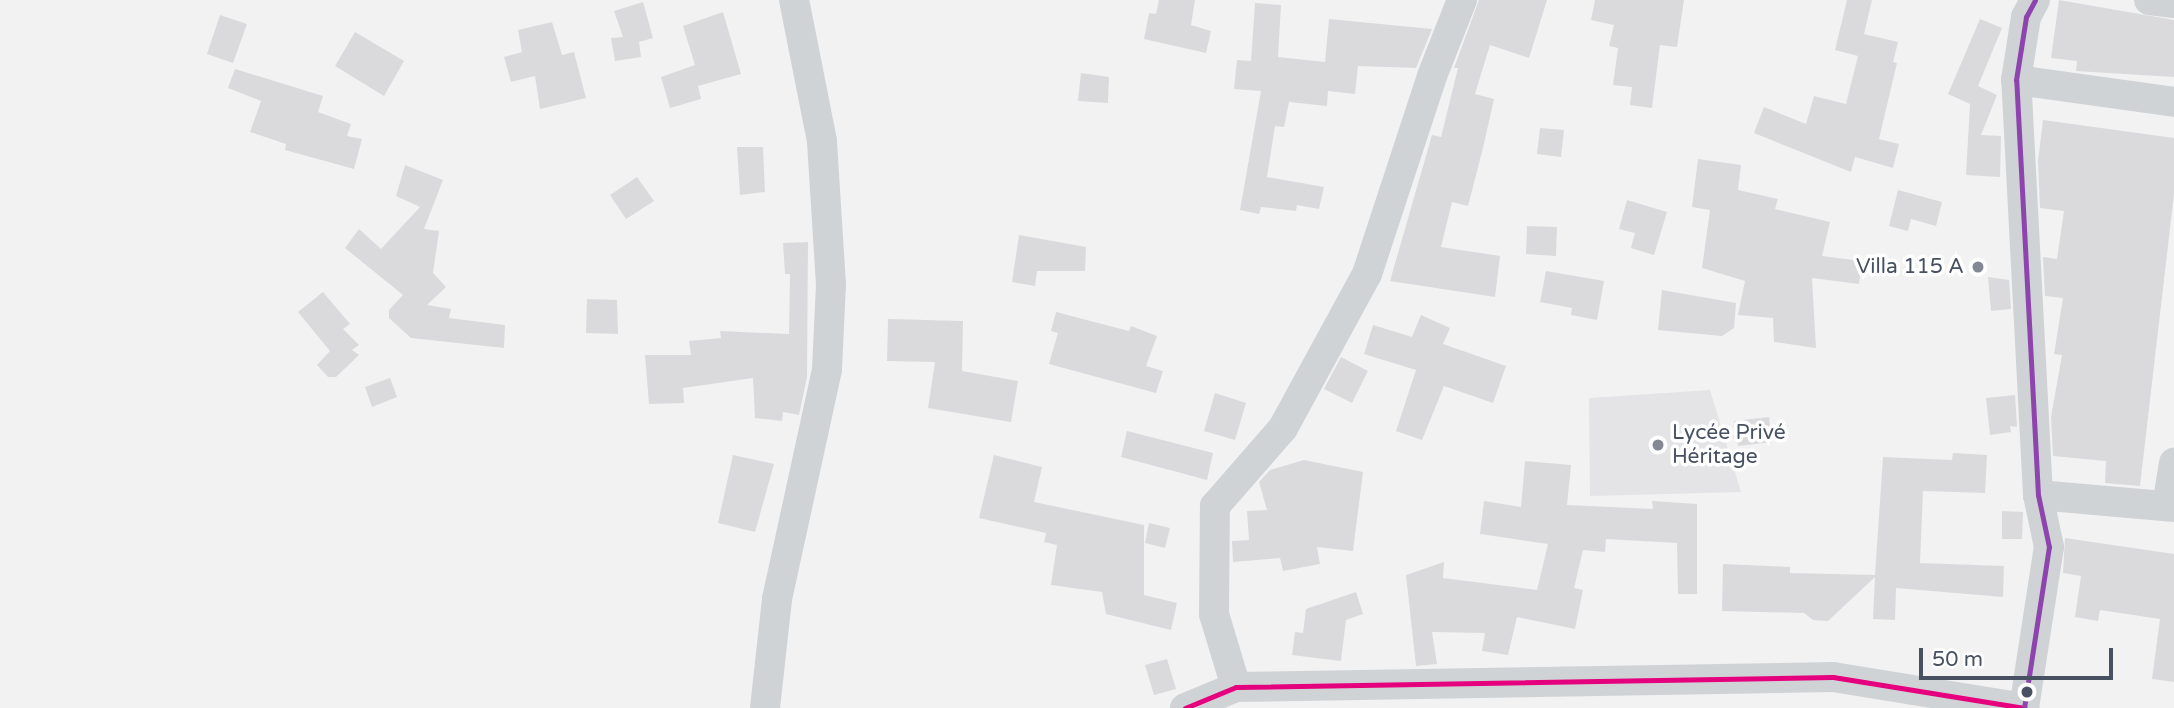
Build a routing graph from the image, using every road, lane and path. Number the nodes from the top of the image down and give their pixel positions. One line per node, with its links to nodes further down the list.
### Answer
1 (794, 0): 12 (street)
2 (1462, 0): 11 (street)
3 (2035, 0): 6 (street)
4 (2149, 0): 5 (street)
5 (2174, 2)
6 (2016, 80): 7 (street); 9 (street)
7 (2174, 102)
8 (2174, 463): 10 (street)
9 (2038, 495): 10 (street); 14 (street)
10 (2170, 506)
11 (1236, 687): 13 (street); 14 (street)
12 (765, 708)
13 (1185, 708)
14 (2025, 708)

